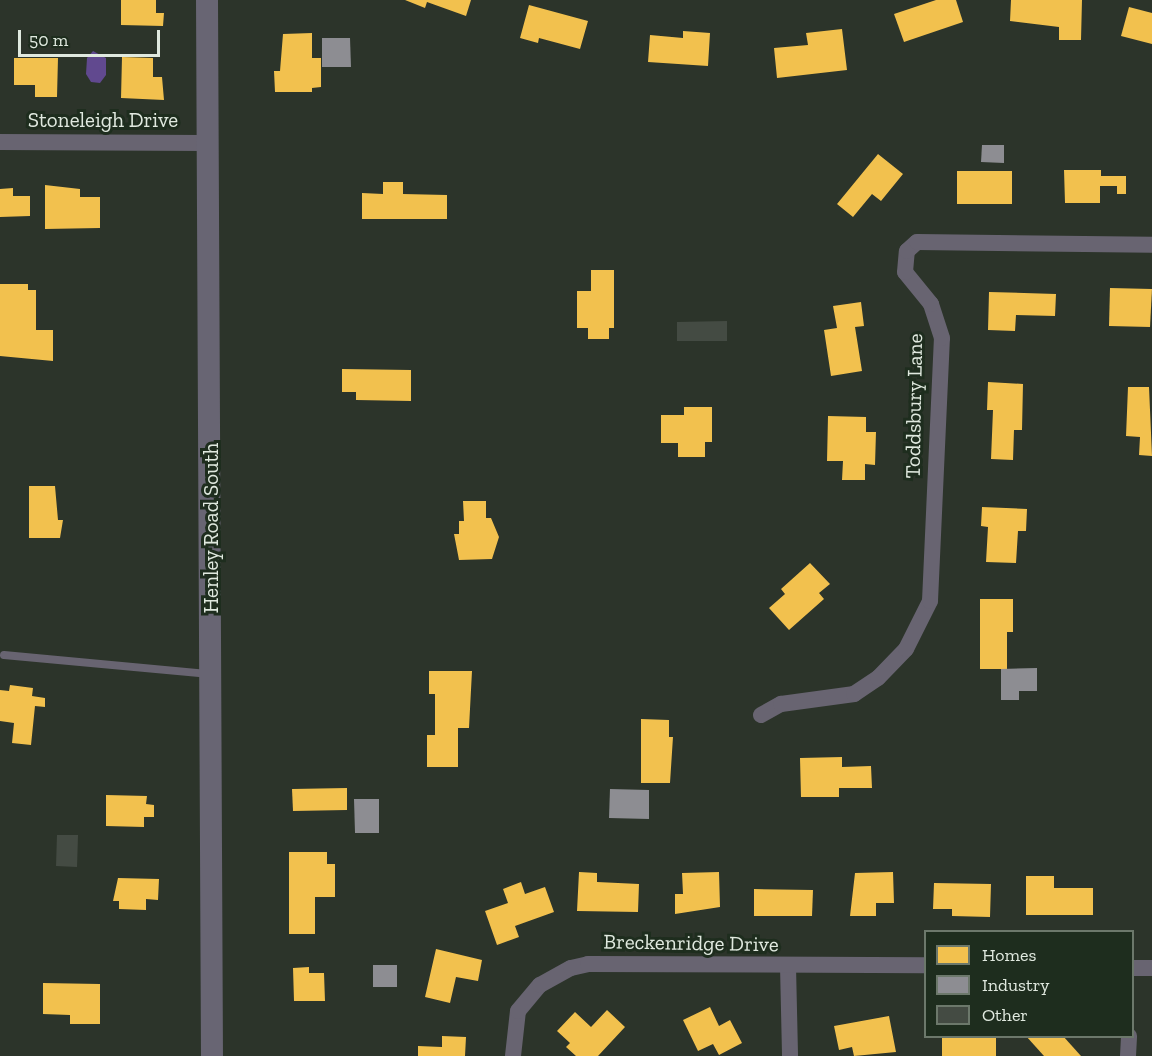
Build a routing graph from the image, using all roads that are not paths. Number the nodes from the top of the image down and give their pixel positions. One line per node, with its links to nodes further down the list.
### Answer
1 (207, 0): 3 (street, Henley Road South)
2 (0, 142): 3 (street, Stoneleigh Drive)
3 (206, 143): 6 (street, Henley Road South)
4 (1152, 245): 7 (street, Toddsbury Lane)
5 (4, 654): 6 (lane)
6 (211, 675): 13 (street, Henley Road South)
7 (761, 715)
8 (924, 965): 9 (street, Breckenridge Drive)
9 (788, 966): 14 (street, Breckenridge Drive); 15 (street)
10 (1134, 968): 11 (street)
11 (1152, 968)
12 (1129, 1038): 16 (street)
13 (212, 1056)
14 (513, 1056)
15 (790, 1056)
16 (1128, 1056)

